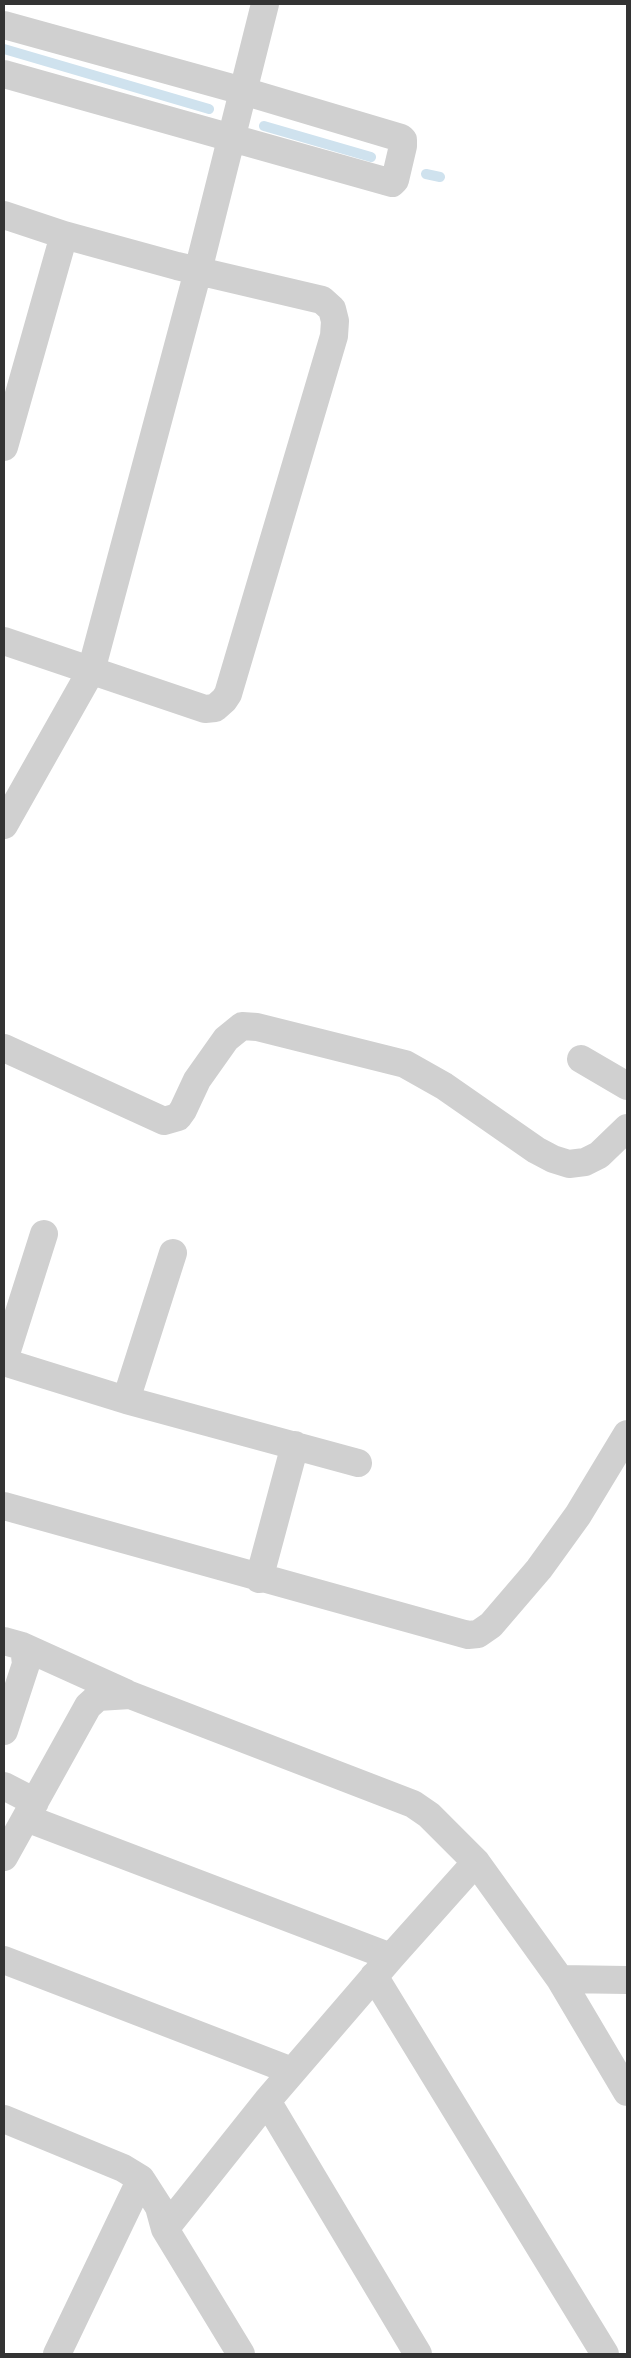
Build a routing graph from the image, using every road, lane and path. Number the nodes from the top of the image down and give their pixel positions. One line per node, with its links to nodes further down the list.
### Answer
1 (264, 4): 4 (street)
2 (4, 25): 4 (street)
3 (4, 74): 5 (street)
4 (243, 91): 5 (street); 5 (street)
5 (232, 138): 8 (street)
6 (4, 214): 7 (street)
7 (64, 235): 8 (street); 9 (street)
8 (198, 271): 11 (street); 11 (street)
9 (4, 446)
10 (4, 641): 11 (street)
11 (91, 671): 12 (street)
12 (4, 825)
13 (4, 1048): 16 (street)
14 (581, 1059): 15 (street)
15 (626, 1083)
16 (627, 1128)
17 (44, 1234): 19 (street)
18 (173, 1253): 20 (street)
19 (4, 1361): 20 (street)
20 (126, 1400): 22 (street)
21 (627, 1434): 25 (street)
22 (295, 1445): 23 (street); 25 (street)
23 (358, 1463)
24 (4, 1506): 25 (street)
25 (259, 1579)
26 (14, 1644): 27 (street); 28 (street)
27 (130, 1695): 30 (street); 32 (street)
28 (4, 1731)
29 (4, 1786): 30 (street)
30 (31, 1810): 31 (street); 34 (street)
31 (4, 1857)
32 (476, 1862): 34 (street); 35 (street)
33 (4, 1960): 37 (street)
34 (382, 1966): 37 (street); 46 (street)
35 (560, 1979): 36 (street); 38 (street)
36 (627, 1980)
37 (292, 2071): 39 (street)
38 (627, 2092)
39 (267, 2101): 42 (street); 45 (street)
40 (4, 2119): 41 (street)
41 (141, 2179): 42 (street); 44 (street)
42 (165, 2229): 43 (street)
43 (229, 2347)
44 (57, 2354)
45 (418, 2354)
46 (605, 2354)

